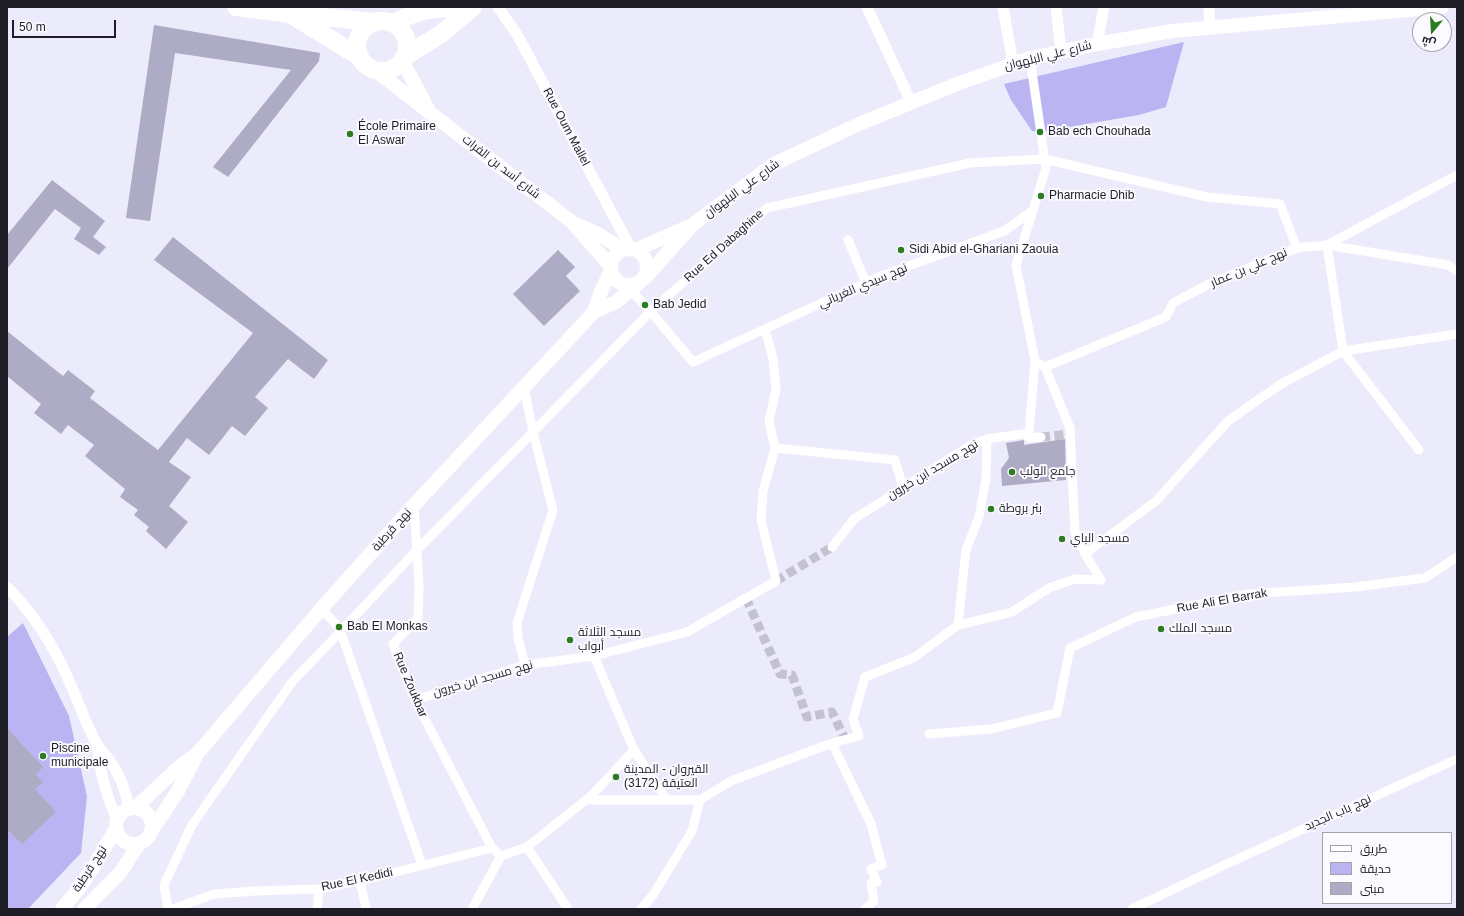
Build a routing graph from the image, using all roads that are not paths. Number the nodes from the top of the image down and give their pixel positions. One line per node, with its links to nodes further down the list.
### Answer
1 (236, 7): 12 (main road)
2 (457, 7): 13 (main road)
3 (471, 7): 18 (main road)
4 (498, 7): 31 (street, Rue Oum Mallel)
5 (867, 7): 21 (street)
6 (1003, 7): 20 (street)
7 (1056, 7): 16 (street)
8 (1104, 7): 15 (street)
9 (1209, 7): 14 (street)
10 (1442, 7): 11 (street, شارع علي البلهوان)
11 (1409, 9): 14 (street, شارع علي البلهوان)
12 (291, 14): 13 (main road); 19 (main road)
13 (384, 23): 18 (main road); 19 (main road)
14 (1210, 27): 15 (street, شارع علي البلهوان)
15 (1096, 44): 16 (street, شارع علي البلهوان)
16 (1061, 52): 17 (street, شارع علي البلهوان)
17 (1030, 58): 20 (street, شارع علي البلهوان); 23 (street)
18 (403, 59): 19 (main road); 22 (street)
19 (366, 62): 22 (street, شارع أسد بن الفرات)
20 (1013, 64): 21 (street, شارع علي البلهوان)
21 (911, 102): 27 (street, شارع علي البلهوان)
22 (430, 113): 26 (street, شارع أسد بن الفرات)
23 (1044, 159): 25 (street); 30 (street, Rue Ed Dabaghine); 36 (street, Rue Ed Dabaghine)
24 (1457, 175): 29 (street, نهج علي بن عمار)
25 (1032, 211): 34 (street, نهج سيدي الغرياني); 41 (street)
26 (572, 222): 31 (street); 32 (street)
27 (692, 225): 31 (street); 35 (street)
28 (848, 240): 34 (street)
29 (1327, 245): 30 (street, نهج علي بن عمار); 33 (street); 40 (street)
30 (1297, 248): 42 (street, نهج علي بن عمار)
31 (630, 250): 32 (street); 35 (street)
32 (611, 268): 35 (street); 37 (street)
33 (1457, 271)
34 (866, 282): 38 (street, نهج سيدي الغرياني)
35 (638, 284): 36 (street); 37 (street)
36 (651, 311): 38 (street, نهج سيدي الغرياني); 44 (street, Rue Ed Dabaghine)
37 (594, 312): 43 (street, نهج قرطبة)
38 (765, 329): 48 (street)
39 (1457, 334): 40 (street)
40 (1343, 351): 49 (street); 54 (street)
41 (1035, 361): 42 (street); 45 (street)
42 (1044, 368): 54 (street)
43 (524, 387): 44 (street); 51 (street, نهج قرطبة)
44 (533, 432): 53 (street, Rue Ed Dabaghine); 61 (street)
45 (1028, 433): 46 (street); 47 (street, نهج مسجد ابن خيرون)
46 (1041, 437)
47 (987, 438): 50 (street, نهج مسجد ابن خيرون); 58 (street)
48 (775, 448): 50 (street); 60 (street, نهج مسجد ابن خيرون)
49 (1419, 450)
50 (903, 488): 52 (street, نهج مسجد ابن خيرون)
51 (414, 505): 53 (street, Rue Zoukbar); 57 (street, نهج قرطبة)
52 (832, 547)
53 (416, 550): 59 (street, Rue Ed Dabaghine); 62 (street, Rue Zoukbar)
54 (1085, 554): 58 (street)
55 (1457, 557): 63 (street, Rue Ali El Barrak)
56 (7, 587): 65 (street)
57 (321, 609): 59 (street); 67 (street, نهج قرطبة)
58 (958, 625): 64 (street)
59 (340, 632): 79 (street); 84 (street, Rue Ed Dabaghine)
60 (594, 656): 61 (street, نهج مسجد ابن خيرون); 66 (street)
61 (525, 665): 62 (street, نهج مسجد ابن خيرون)
62 (415, 700): 77 (street, Rue Zoukbar)
63 (929, 734)
64 (832, 743): 71 (street); 91 (street)
65 (97, 745): 72 (street); 73 (street)
66 (634, 750): 69 (street); 70 (street)
67 (197, 754): 72 (street, نهج قرطبة); 74 (street, نهج قرطبة)
68 (1457, 759): 92 (street, نهج باب الجديد)
69 (586, 800): 70 (street); 76 (street)
70 (667, 800): 71 (street)
71 (700, 800): 90 (street)
72 (132, 808): 73 (street); 74 (street)
73 (116, 824): 75 (street); 82 (street, نهج قرطبة)
74 (152, 830): 75 (street)
75 (140, 844): 83 (street, نهج قرطبة)
76 (527, 847): 78 (street); 89 (street)
77 (492, 848): 78 (street, Rue Zoukbar); 79 (street, Rue El Kedidi)
78 (501, 856): 88 (street)
79 (422, 865): 80 (street, Rue El Kedidi)
80 (360, 881): 81 (street, Rue El Kedidi); 87 (street)
81 (319, 890): 85 (street, Rue El Kedidi); 86 (street)
82 (62, 909)
83 (84, 909)
84 (168, 909)
85 (173, 909)
86 (317, 909)
87 (366, 909)
88 (472, 909)
89 (568, 909)
90 (641, 909)
91 (865, 909)
92 (1132, 909)

